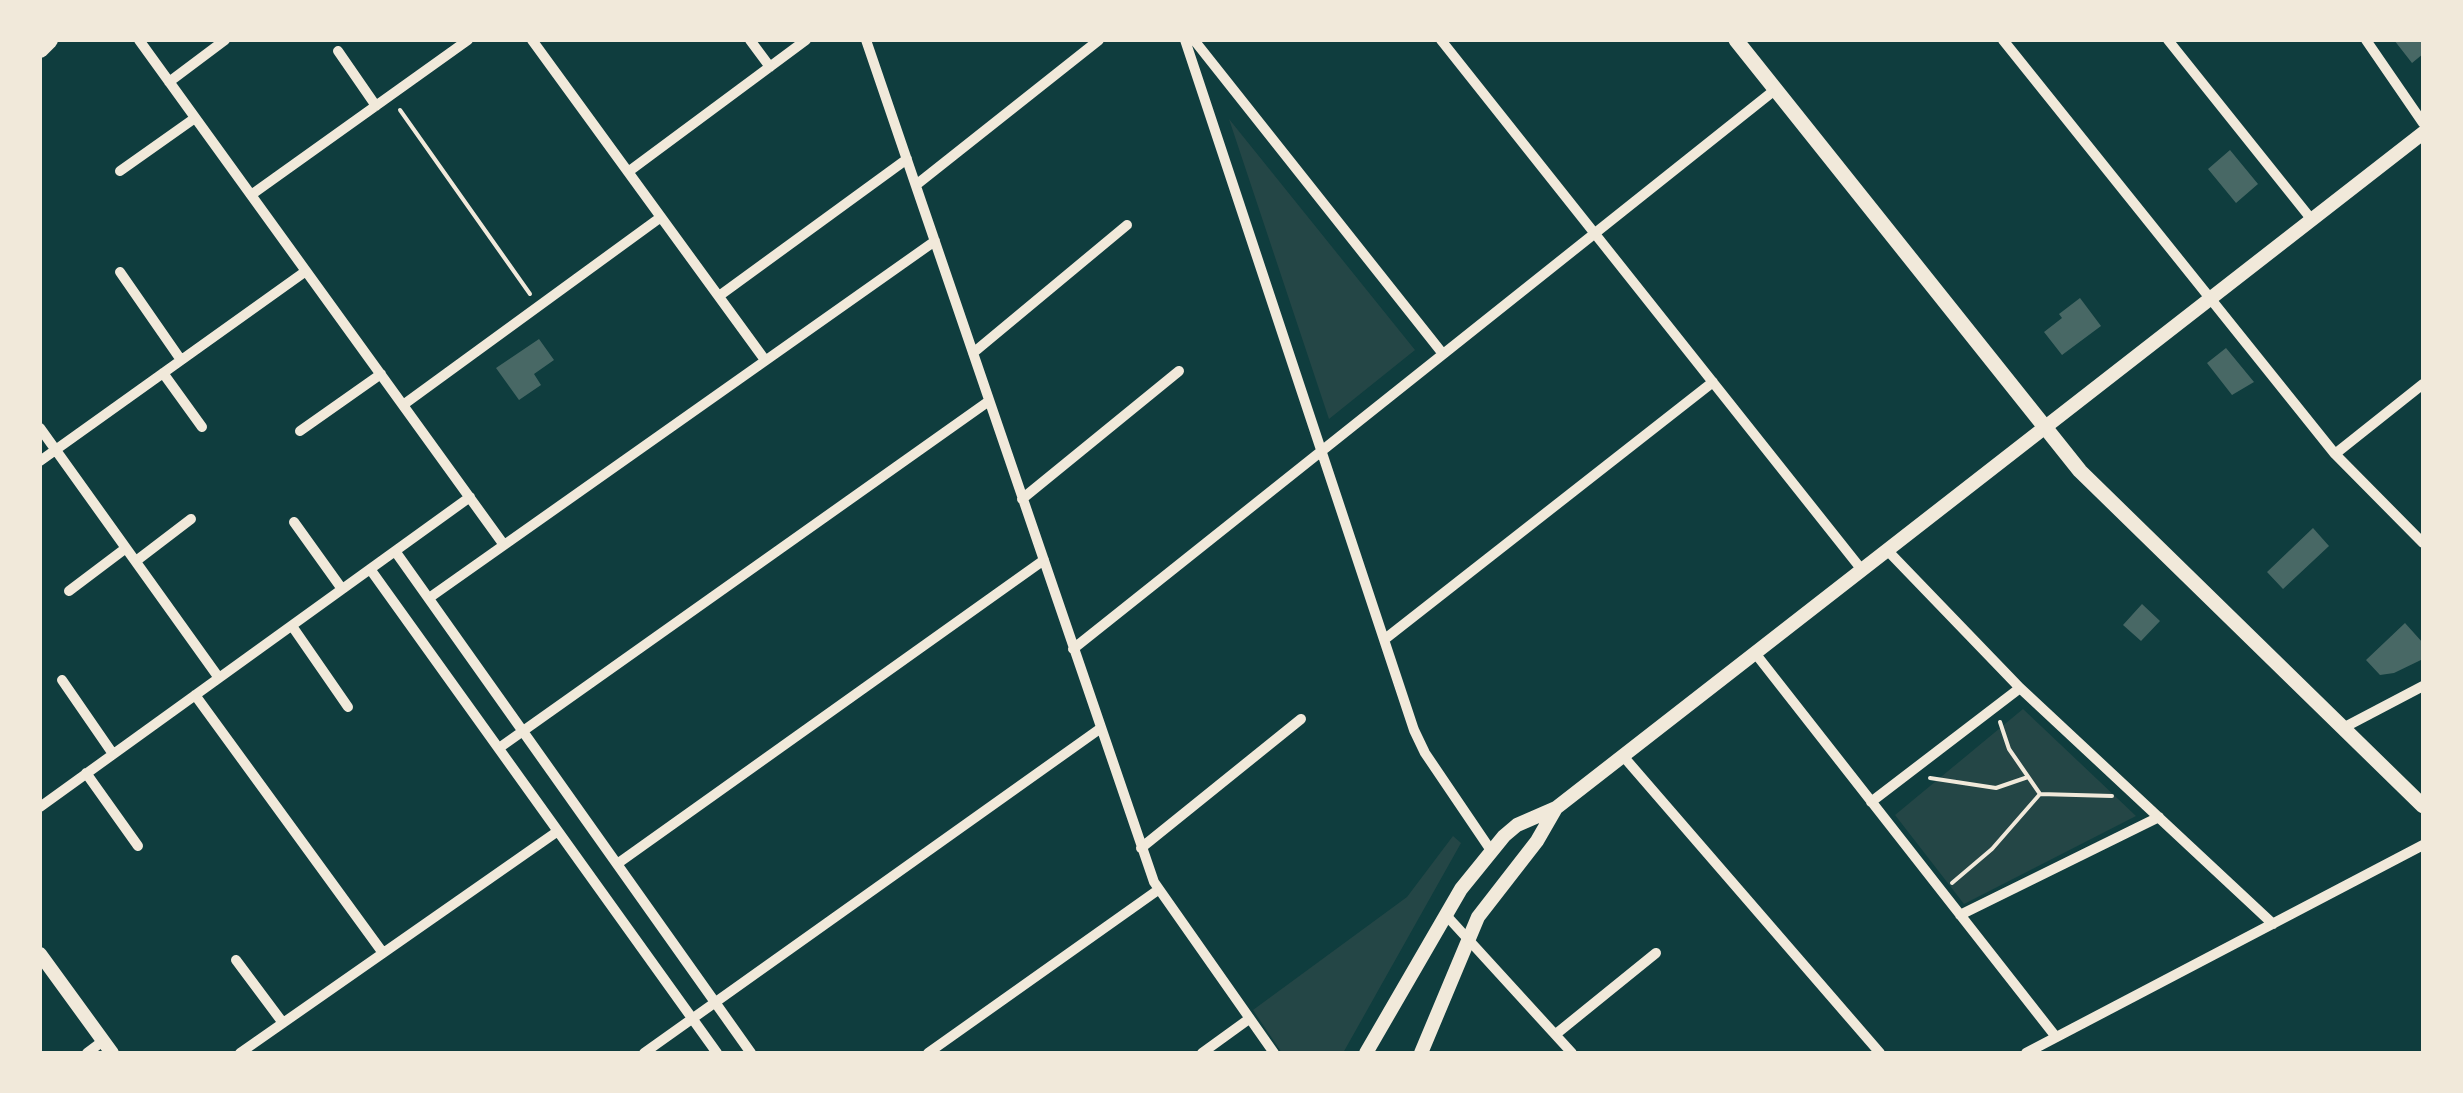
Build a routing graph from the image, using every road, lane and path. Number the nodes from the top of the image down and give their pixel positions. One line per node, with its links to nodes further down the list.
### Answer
1 (49, 40): 17 (main road)
2 (138, 40): 20 (street)
3 (225, 40): 20 (street)
4 (468, 40): 22 (street)
5 (532, 40): 29 (street)
6 (750, 40): 19 (street)
7 (806, 40): 19 (street)
8 (866, 40): 27 (street)
9 (1099, 40): 30 (street)
10 (1185, 40): 58 (street)
11 (1194, 40): 43 (street)
12 (1440, 40): 35 (street)
13 (1736, 40): 21 (main road)
14 (2003, 40): 41 (street)
15 (2168, 40): 33 (street)
16 (2366, 40): 25 (street)
17 (40, 50)
18 (338, 50): 22 (street)
19 (770, 67): 29 (street)
20 (169, 82): 24 (street)
21 (1776, 89): 35 (street); 55 (main road)
22 (376, 106): 31 (street)
23 (400, 109): 39 (path)
24 (195, 118): 28 (street); 31 (street)
25 (2423, 123)
26 (2423, 133): 33 (street)
27 (907, 159): 30 (street); 40 (street)
28 (120, 171)
29 (628, 172): 32 (street)
30 (916, 185): 36 (street)
31 (251, 195): 37 (street)
32 (661, 217): 40 (street); 52 (street)
33 (2312, 220): 41 (street)
34 (1127, 225): 42 (street)
35 (1595, 234): 43 (street); 49 (street)
36 (935, 241): 42 (street); 45 (street)
37 (306, 271): 44 (street); 48 (street)
38 (120, 272): 44 (street)
39 (527, 290)
40 (719, 296): 45 (street)
41 (2211, 298): 55 (street); 59 (street)
42 (973, 354): 51 (street)
43 (1443, 354): 58 (street)
44 (181, 360): 47 (street)
45 (766, 360): 66 (street)
46 (1180, 370): 62 (street)
47 (163, 373): 53 (street); 57 (street)
48 (380, 374): 52 (street); 56 (street)
49 (1713, 382): 73 (street); 78 (street)
50 (2423, 384): 59 (street)
51 (989, 400): 62 (street); 91 (street)
52 (402, 405): 61 (street)
53 (202, 427)
54 (40, 428): 57 (street)
55 (2045, 428): 68 (street); 90 (main road)
56 (300, 431)
57 (56, 450): 60 (street); 67 (street)
58 (1322, 450): 78 (street); 79 (street)
59 (2335, 454): 65 (street)
60 (40, 461)
61 (470, 497): 66 (street); 69 (street)
62 (1022, 499): 70 (street)
63 (191, 518): 71 (street)
64 (294, 522): 74 (street)
65 (2423, 542)
66 (504, 545): 76 (street)
67 (126, 548): 71 (street); 75 (street)
68 (1887, 550): 73 (street); 84 (street)
69 (396, 551): 72 (street); 76 (street)
70 (1044, 560): 79 (street); 110 (street)
71 (136, 561): 81 (street)
72 (370, 569): 74 (street); 92 (street)
73 (1862, 570): 80 (street)
74 (342, 589): 77 (street)
75 (69, 590)
76 (429, 598): 91 (street)
77 (292, 626): 81 (street); 86 (street)
78 (1385, 640): 109 (street)
79 (1074, 649): 89 (street)
80 (1756, 653): 94 (street); 100 (street)
81 (220, 678): 85 (street)
82 (62, 680): 93 (street)
83 (2423, 686): 90 (street)
84 (2020, 688): 87 (street); 99 (street)
85 (195, 695): 93 (street); 117 (street)
86 (348, 706)
87 (1995, 707): 96 (street); 97 (path)
88 (1301, 719): 108 (street)
89 (1100, 728): 108 (street); 121 (street)
90 (2343, 728): 101 (main road)
91 (523, 731): 92 (street); 110 (street)
92 (499, 748): 105 (street)
93 (113, 754): 95 (street)
94 (1623, 756): 103 (street); 139 (street)
95 (86, 773): 102 (street); 107 (street)
96 (1907, 774): 97 (path); 100 (street)
97 (2028, 777): 98 (path)
98 (2040, 794): 99 (path); 112 (path)
99 (2137, 797): 104 (street)
100 (1871, 802): 112 (street)
101 (2423, 806)
102 (40, 807)
103 (1556, 808): 109 (street); 116 (street)
104 (2158, 817): 114 (street); 115 (street)
105 (558, 831): 117 (street); 122 (street)
106 (2423, 845): 115 (street)
107 (138, 846)
108 (1141, 848): 111 (street)
109 (1490, 849): 113 (street)
110 (617, 864): 121 (street)
111 (1158, 890): 123 (street); 133 (street)
112 (1942, 891): 114 (street)
113 (1445, 914): 116 (street); 136 (street)
114 (1960, 915): 126 (street)
115 (2273, 924): 126 (street)
116 (1468, 939): 125 (street); 137 (street)
117 (384, 953): 124 (street)
118 (1656, 953): 125 (street)
119 (40, 954): 127 (street)
120 (236, 960): 124 (street)
121 (715, 1002): 122 (street); 132 (street)
122 (692, 1018): 130 (street); 131 (street)
123 (1250, 1019): 134 (street); 135 (street)
124 (283, 1023): 129 (street)
125 (1556, 1034): 138 (street)
126 (2056, 1037): 140 (street)
127 (108, 1047): 128 (street)
128 (87, 1053)
129 (240, 1053)
130 (644, 1053)
131 (717, 1053)
132 (751, 1053)
133 (928, 1053)
134 (1202, 1053)
135 (1274, 1053)
136 (1366, 1053)
137 (1421, 1053)
138 (1572, 1053)
139 (1880, 1053)
140 (2026, 1053)

